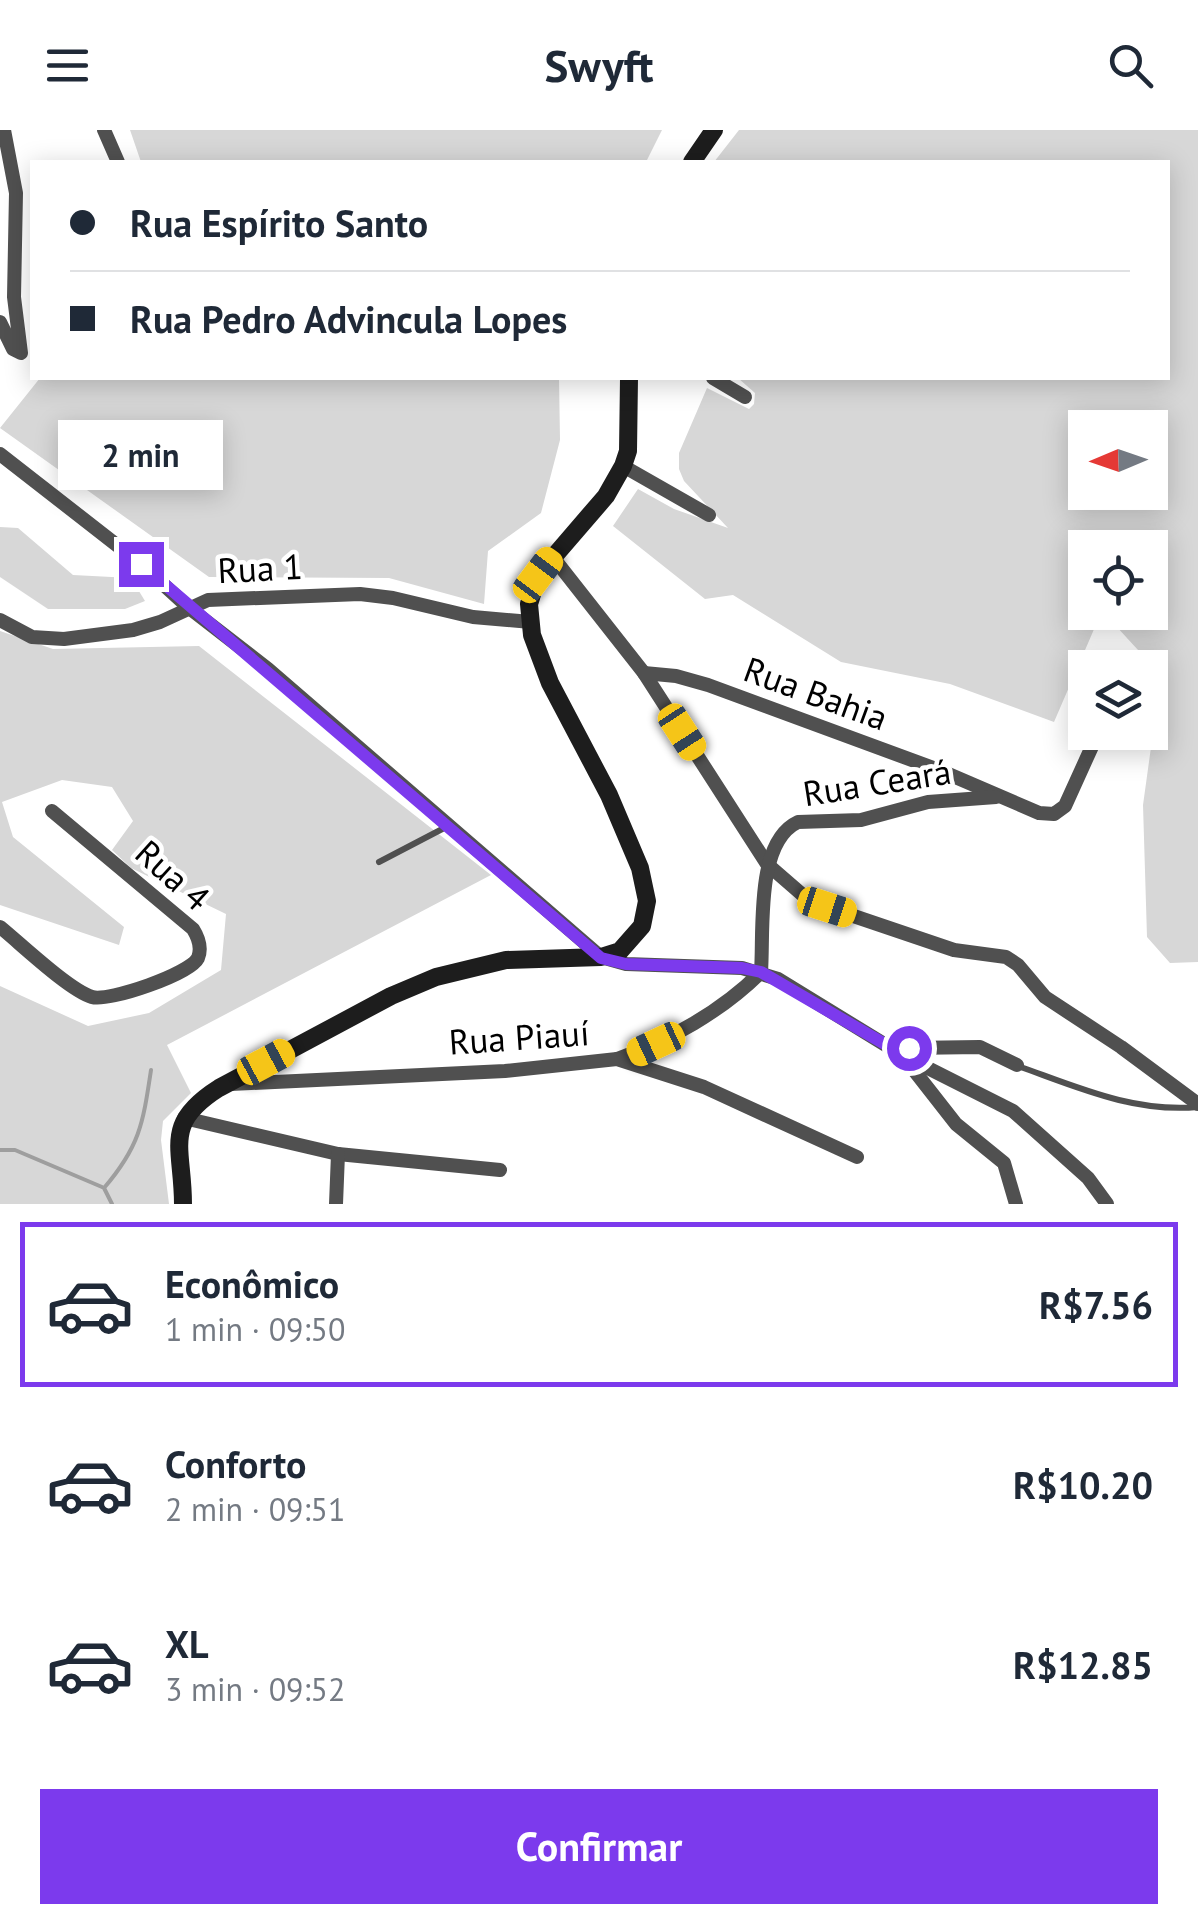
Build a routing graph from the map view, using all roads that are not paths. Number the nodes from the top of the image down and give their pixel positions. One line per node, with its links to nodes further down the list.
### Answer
1 (4, 130): 6 (street)
2 (104, 130): 4 (street)
3 (714, 130): 5 (main road)
4 (117, 160)
5 (693, 160)
6 (0, 322)
7 (629, 380): 11 (main road)
8 (717, 380): 9 (street)
9 (745, 396)
10 (0, 454): 14 (street)
11 (623, 466): 12 (street); 13 (main road)
12 (708, 514)
13 (552, 556): 16 (main road); 17 (street)
14 (188, 607): 15 (street, Rua 1); 16 (street, Rua 1); 21 (street)
15 (0, 620)
16 (530, 622): 25 (main road)
17 (644, 673): 19 (street, Rua Bahia); 23 (street)
18 (1090, 750): 19 (street, Rua Bahia)
19 (996, 797): 23 (street, Rua Ceará)
20 (52, 812): 24 (street, Rua 4)
21 (449, 826): 22 (lane); 25 (street)
22 (379, 862)
23 (767, 864): 26 (street); 31 (street)
24 (0, 927)
25 (601, 958): 26 (street); 30 (main road)
26 (761, 972): 27 (street); 28 (street)
27 (902, 1054): 29 (street); 38 (street); 39 (street)
28 (617, 1059): 30 (street, Rua Piauí); 34 (street, Rua Piauí)
29 (1017, 1066): 31 (lane)
30 (225, 1084): 32 (main road)
31 (1198, 1106)
32 (184, 1118): 33 (street); 36 (main road)
33 (338, 1154): 35 (street); 37 (street)
34 (858, 1157)
35 (500, 1170)
36 (183, 1204)
37 (336, 1204)
38 (1016, 1204)
39 (1107, 1204)

